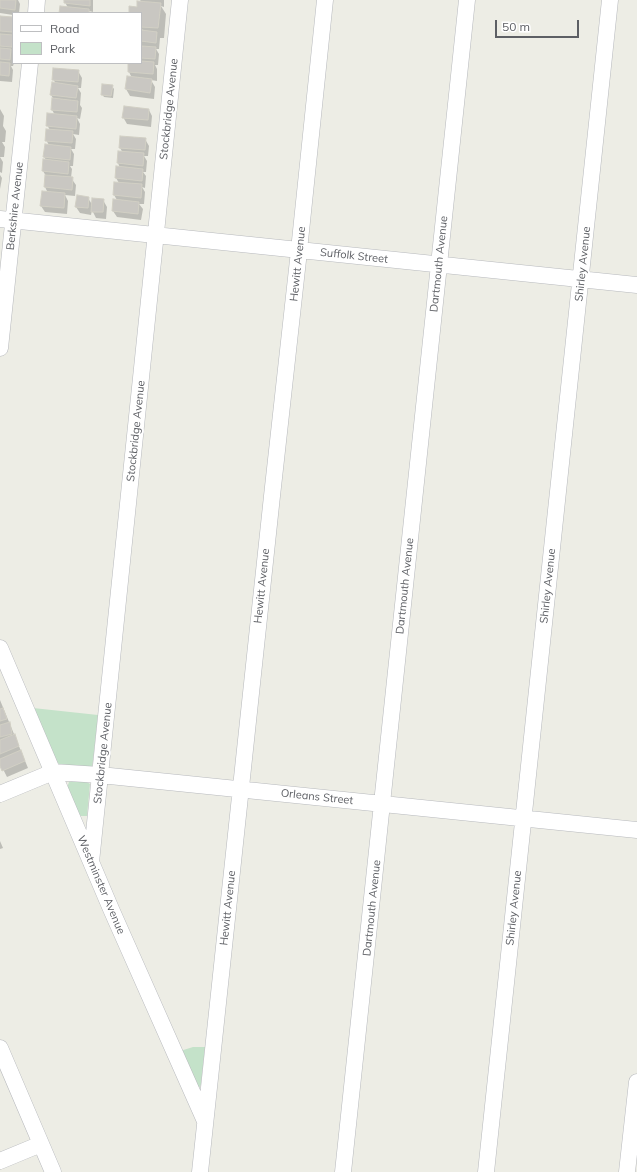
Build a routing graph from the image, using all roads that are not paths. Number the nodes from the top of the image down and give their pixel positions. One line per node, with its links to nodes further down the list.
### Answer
1 (37, 0): 6 (street)
2 (180, 0): 9 (street, Stockbridge Avenue)
3 (325, 0): 10 (street, Hewitt Avenue)
4 (467, 0): 11 (street, Dartmouth Avenue)
5 (610, 0): 12 (street, Shirley Avenue)
6 (36, 12)
7 (30, 64): 8 (street, Berkshire Avenue)
8 (7, 220): 9 (street, Suffolk Street); 14 (street, Berkshire Avenue)
9 (157, 235): 10 (street, Suffolk Street); 17 (street, Stockbridge Avenue)
10 (299, 250): 11 (street, Suffolk Street); 18 (street, Hewitt Avenue)
11 (439, 264): 12 (street, Suffolk Street); 20 (street, Dartmouth Avenue)
12 (581, 279): 13 (street, Suffolk Street); 21 (street, Shirley Avenue)
13 (637, 284)
14 (0, 348)
15 (0, 648): 16 (street, Westminster Avenue)
16 (53, 772): 17 (street, Orleans Street); 19 (street, Orleans Street); 23 (street, Westminster Avenue)
17 (100, 774): 18 (street, Orleans Street); 23 (street, Stockbridge Avenue)
18 (241, 789): 20 (street, Orleans Street); 26 (street, Hewitt Avenue)
19 (0, 794)
20 (383, 804): 21 (street, Orleans Street); 31 (street, Dartmouth Avenue)
21 (523, 819): 22 (street, Orleans Street); 32 (street, Shirley Avenue)
22 (637, 830)
23 (91, 862): 26 (street, Westminster Avenue)
24 (0, 1048): 27 (street)
25 (637, 1082): 33 (street)
26 (205, 1121): 30 (street, Hewitt Avenue)
27 (41, 1144): 28 (street); 29 (street)
28 (0, 1161)
29 (53, 1172)
30 (200, 1172)
31 (343, 1172)
32 (486, 1172)
33 (627, 1172)

